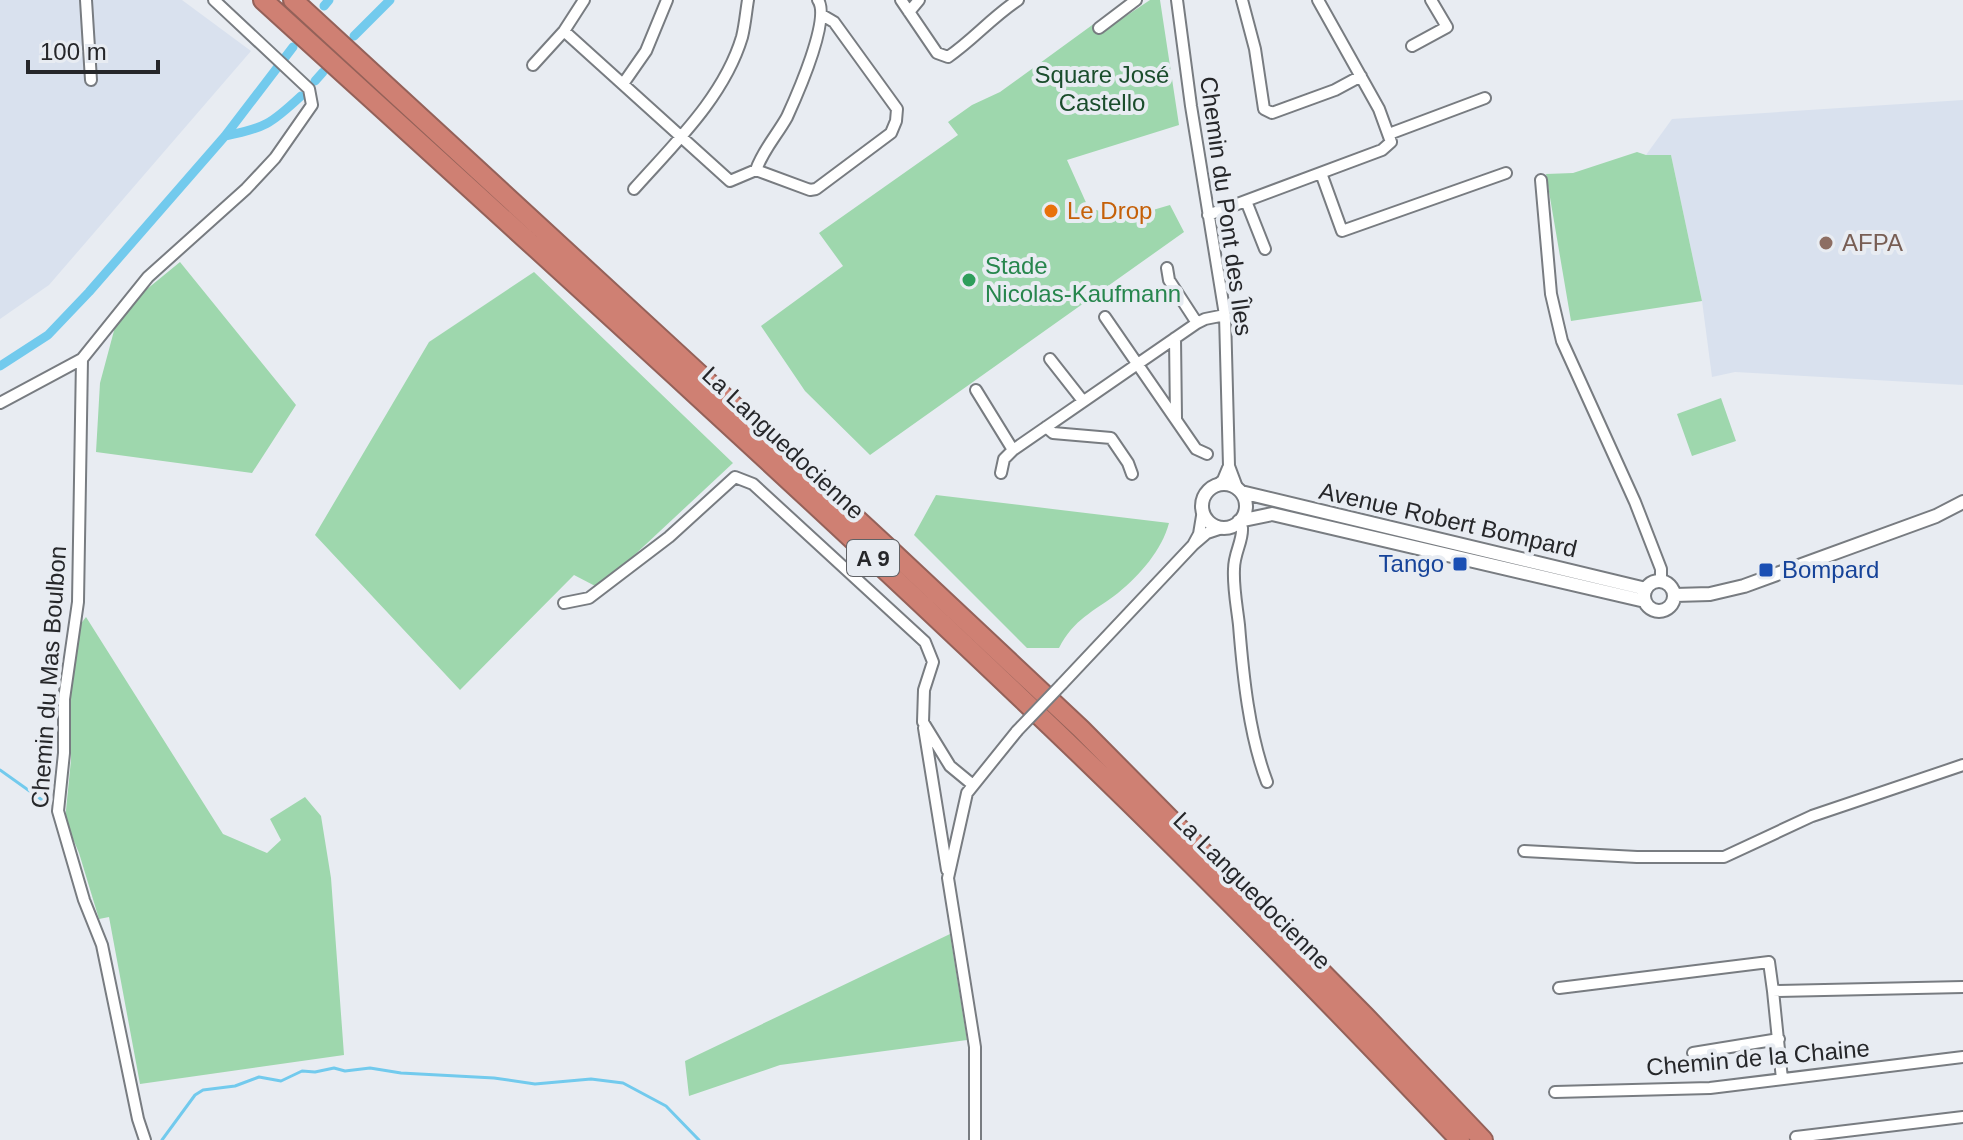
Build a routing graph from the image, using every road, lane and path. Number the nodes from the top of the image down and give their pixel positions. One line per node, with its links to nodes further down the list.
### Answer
1 (86, 0): 24 (street)
2 (214, 0): 42 (street)
3 (263, 0): 86 (highway, La Languedocienne / A 9)
4 (293, 0): 87 (highway, La Languedocienne / A 9)
5 (584, 0): 20 (street)
6 (667, 0): 25 (street)
7 (748, 0): 28 (street)
8 (818, 0): 18 (street)
9 (901, 0): 17 (street)
10 (919, 0): 17 (street)
11 (1018, 0): 17 (street)
12 (1136, 0): 19 (street)
13 (1177, 0): 35 (street, Chemin du Pont des Îles)
14 (1242, 0): 23 (street)
15 (1318, 0): 23 (street)
16 (1431, 0): 21 (street)
17 (909, 12)
18 (822, 15): 29 (street); 29 (street)
19 (1099, 28)
20 (564, 31): 22 (street); 25 (street)
21 (1412, 46)
22 (533, 65)
23 (1361, 76): 27 (street)
24 (91, 80)
25 (623, 84): 28 (street)
26 (1485, 98): 27 (street)
27 (1389, 134): 30 (street)
28 (681, 136): 29 (street); 33 (street)
29 (756, 170)
30 (1321, 173): 31 (street); 34 (street)
31 (1506, 173)
32 (1541, 180): 64 (street)
33 (634, 189)
34 (1246, 201): 35 (street); 36 (street)
35 (1208, 215): 38 (street, Chemin du Pont des Îles)
36 (1265, 249)
37 (1167, 268): 40 (street)
38 (1225, 315): 40 (street); 52 (street, Chemin du Pont des Îles)
39 (1105, 317): 44 (street)
40 (1197, 323): 41 (street)
41 (1175, 338): 44 (street); 48 (street)
42 (82, 359): 47 (street); 84 (street, Chemin du Mas Boulbon)
43 (1050, 359): 46 (street)
44 (1138, 364): 46 (street); 48 (street)
45 (976, 390): 50 (street)
46 (1083, 401): 49 (street)
47 (0, 403)
48 (1176, 420): 51 (street)
49 (1046, 427): 50 (street); 54 (street)
50 (1013, 450): 53 (street)
51 (1207, 454)
52 (1229, 466): 55 (street); 56 (street, Chemin du Pont des Îles)
53 (1001, 473)
54 (1132, 474)
55 (1216, 486): 56 (street); 58 (street)
56 (1240, 491): 61 (street); 65 (street, Avenue Robert Bompard)
57 (1963, 502): 60 (street, Avenue Robert Bompard)
58 (1203, 510): 62 (street); 63 (street)
59 (1963, 514): 60 (street, Avenue Robert Bompard)
60 (1936, 516): 66 (street, Avenue Robert Bompard)
61 (1238, 523): 62 (street); 65 (street, Avenue Robert Bompard); 70 (street)
62 (1222, 528): 63 (street)
63 (1193, 545): 71 (street, bridge)
64 (1661, 581): 65 (street); 66 (street)
65 (1646, 595): 66 (street, Avenue Robert Bompard)
66 (1675, 595)
67 (564, 603): 68 (street)
68 (923, 722): 71 (street); 73 (street)
69 (1963, 765): 72 (street)
70 (1267, 782)
71 (973, 785): 73 (street)
72 (1524, 851)
73 (948, 878): 85 (street)
74 (1963, 987): 76 (street)
75 (1559, 988): 76 (street)
76 (1773, 991): 77 (street)
77 (1779, 1039): 78 (street); 80 (street)
78 (1693, 1053)
79 (1963, 1057): 80 (street, Chemin de la Chaine)
80 (1782, 1079): 81 (street, Chemin de la Chaine)
81 (1555, 1092)
82 (1963, 1117): 83 (street)
83 (1796, 1137)
84 (145, 1140)
85 (975, 1140)
86 (1460, 1140)
87 (1483, 1140)

